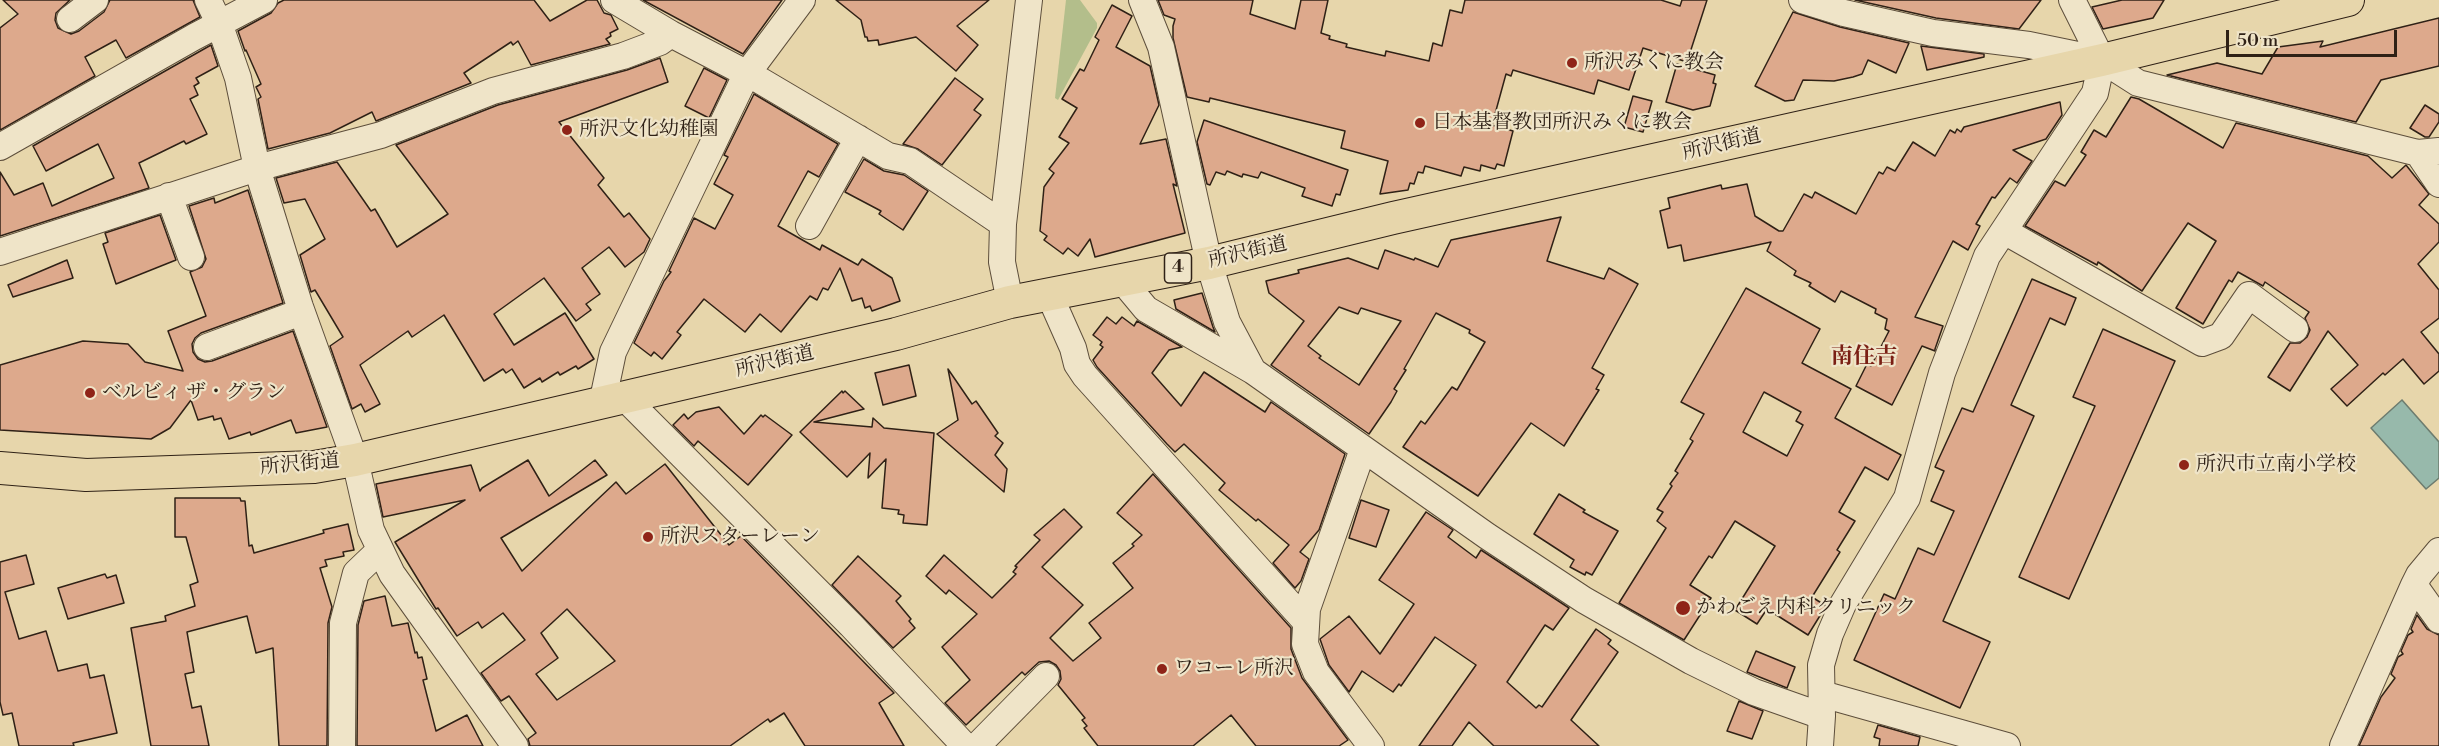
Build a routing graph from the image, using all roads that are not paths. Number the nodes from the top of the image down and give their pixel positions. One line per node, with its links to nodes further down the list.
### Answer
1 (95, 0): 12 (street)
2 (208, 0): 13 (street)
3 (264, 0): 13 (street)
4 (614, 0): 14 (street)
5 (802, 0): 16 (street)
6 (1029, 0): 23 (street)
7 (1142, 0): 28 (street)
8 (1802, 0): 11 (street)
9 (2072, 0): 15 (street)
10 (2348, 0): 15 (main road, 所沢街道 / 4)
11 (1848, 7): 15 (street)
12 (70, 19)
13 (219, 23): 18 (street); 20 (street)
14 (670, 34): 16 (street); 20 (street)
15 (2102, 60): 19 (street); 25 (street); 28 (main road, 所沢街道 / 4)
16 (746, 75): 17 (street); 36 (street)
17 (858, 138): 23 (street); 24 (street)
18 (0, 147)
19 (2434, 151): 21 (street)
20 (257, 168): 22 (street); 32 (street)
21 (2439, 184)
22 (169, 196): 26 (street); 27 (street)
23 (1003, 224): 31 (street)
24 (809, 226)
25 (2004, 231): 33 (street); 46 (street)
26 (0, 252)
27 (191, 257)
28 (1209, 262): 29 (main road, 所沢街道 / 4); 35 (street)
29 (1121, 279): 30 (main road, 所沢街道 / 4); 35 (street)
30 (1049, 294): 31 (main road, 所沢街道 / 4); 44 (street)
31 (1010, 302): 36 (main road, 所沢街道 / 4)
32 (301, 312): 34 (street); 38 (street)
33 (2295, 329)
34 (207, 347)
35 (1253, 371): 37 (street)
36 (614, 401): 38 (main road, 所沢街道 / 4); 49 (street)
37 (1363, 449): 44 (street); 46 (street)
38 (355, 460): 39 (main road, 所沢街道 / 4); 40 (street)
39 (0, 468)
40 (379, 551): 47 (street); 48 (street)
41 (2439, 551): 42 (street)
42 (2414, 585): 43 (street); 54 (street)
43 (2439, 620)
44 (1306, 622): 51 (street)
45 (1046, 676): 50 (street)
46 (1822, 705): 52 (street); 53 (street)
47 (342, 746)
48 (515, 746)
49 (965, 746)
50 (977, 746)
51 (1371, 746)
52 (1820, 746)
53 (2007, 746)
54 (2343, 746)

